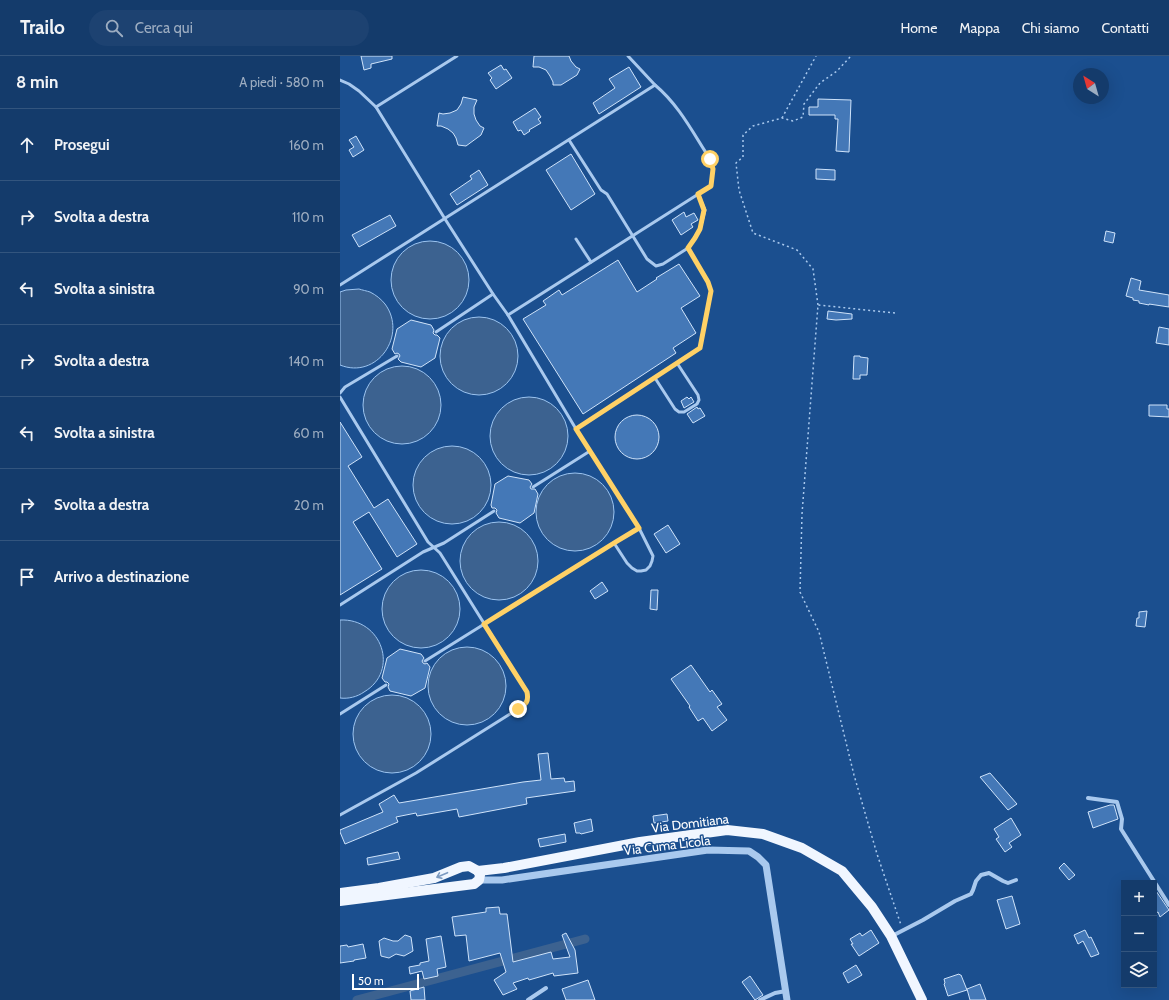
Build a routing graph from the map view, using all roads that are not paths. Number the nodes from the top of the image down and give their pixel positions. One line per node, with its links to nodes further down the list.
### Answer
1 (457, 56): 5 (lane)
2 (628, 56): 4 (lane)
3 (340, 80): 5 (lane)
4 (655, 86): 6 (lane); 7 (lane)
5 (376, 107): 8 (lane)
6 (569, 140): 8 (lane); 9 (lane)
7 (698, 194): 9 (lane); 11 (lane)
8 (445, 219): 13 (lane); 14 (lane)
9 (632, 236): 11 (lane); 12 (lane)
10 (576, 239): 12 (lane)
11 (688, 248): 18 (lane)
12 (591, 262): 15 (lane)
13 (340, 285)
14 (493, 294): 15 (lane); 16 (lane)
15 (508, 314): 22 (lane)
16 (436, 332)
17 (397, 356): 20 (lane)
18 (677, 363): 19 (lane); 19 (lane)
19 (655, 378): 22 (lane)
20 (340, 393)
21 (340, 397): 28 (lane)
22 (576, 429): 23 (lane)
23 (590, 451): 24 (lane); 26 (lane)
24 (533, 487)
25 (494, 511): 28 (lane)
26 (639, 528): 27 (lane); 27 (lane)
27 (614, 543): 30 (lane)
28 (434, 547): 29 (lane); 30 (lane)
29 (340, 605)
30 (484, 624): 31 (lane); 35 (lane)
31 (425, 661)
32 (386, 685): 33 (lane)
33 (340, 714)
34 (1088, 798): 40 (street)
35 (340, 815)
36 (478, 875): 38 (main road, Via Domitiana, one-way to 38); 39 (main road, Via Domitiana); 41 (main road, Via Domitiana); 43 (street, Via Cuma Licola)
37 (1016, 880): 41 (street)
38 (340, 893)
39 (340, 901)
40 (1169, 905)
41 (891, 936): 47 (main road, Via Domitiana)
42 (546, 988): 44 (street)
43 (786, 990): 45 (street); 46 (street, Via Cuma Licola)
44 (528, 1000)
45 (760, 1000)
46 (787, 1000)
47 (922, 1000)

